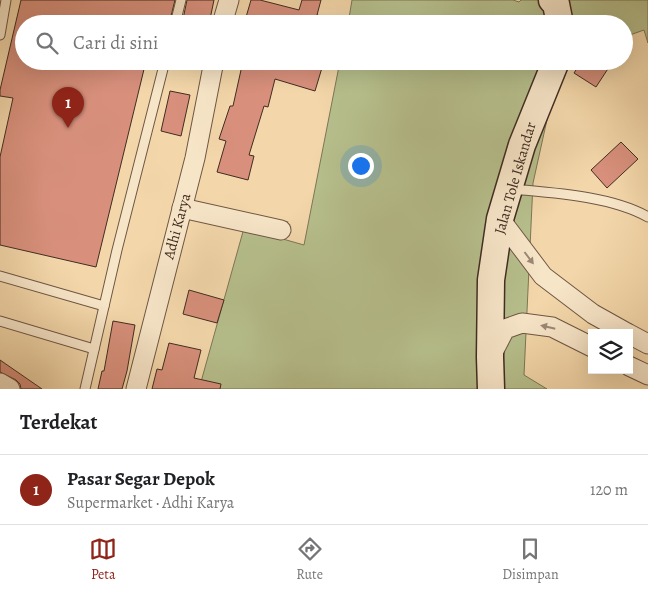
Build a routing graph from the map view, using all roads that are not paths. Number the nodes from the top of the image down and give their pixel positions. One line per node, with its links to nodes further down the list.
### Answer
1 (6, 0): 8 (lane)
2 (181, 0): 5 (lane)
3 (229, 0): 6 (street)
4 (552, 0): 7 (main road)
5 (177, 15)
6 (225, 15)
7 (558, 15)
8 (0, 34)
9 (163, 70): 18 (lane)
10 (212, 70): 13 (street, Adhi Karya)
11 (552, 70): 12 (main road, Jalan Tole Iskandar)
12 (509, 189): 14 (lane); 15 (main road, Jalan Tole Iskandar)
13 (182, 208): 16 (street); 32 (street, Adhi Karya)
14 (648, 217)
15 (500, 219): 19 (street, one-way to 19); 26 (main road, Jalan Tole Iskandar)
16 (281, 230)
17 (0, 276): 18 (lane)
18 (104, 306): 25 (lane)
19 (593, 314): 21 (street); 23 (street)
20 (0, 321): 25 (lane)
21 (621, 329)
22 (633, 336): 24 (street)
23 (586, 344): 26 (street, one-way to 26)
24 (648, 344)
25 (94, 349): 31 (lane)
26 (490, 357): 33 (main road, Jalan Tole Iskandar)
27 (633, 368): 28 (street)
28 (648, 376)
29 (0, 383): 30 (street)
30 (10, 389)
31 (85, 389)
32 (136, 389)
33 (491, 389)

